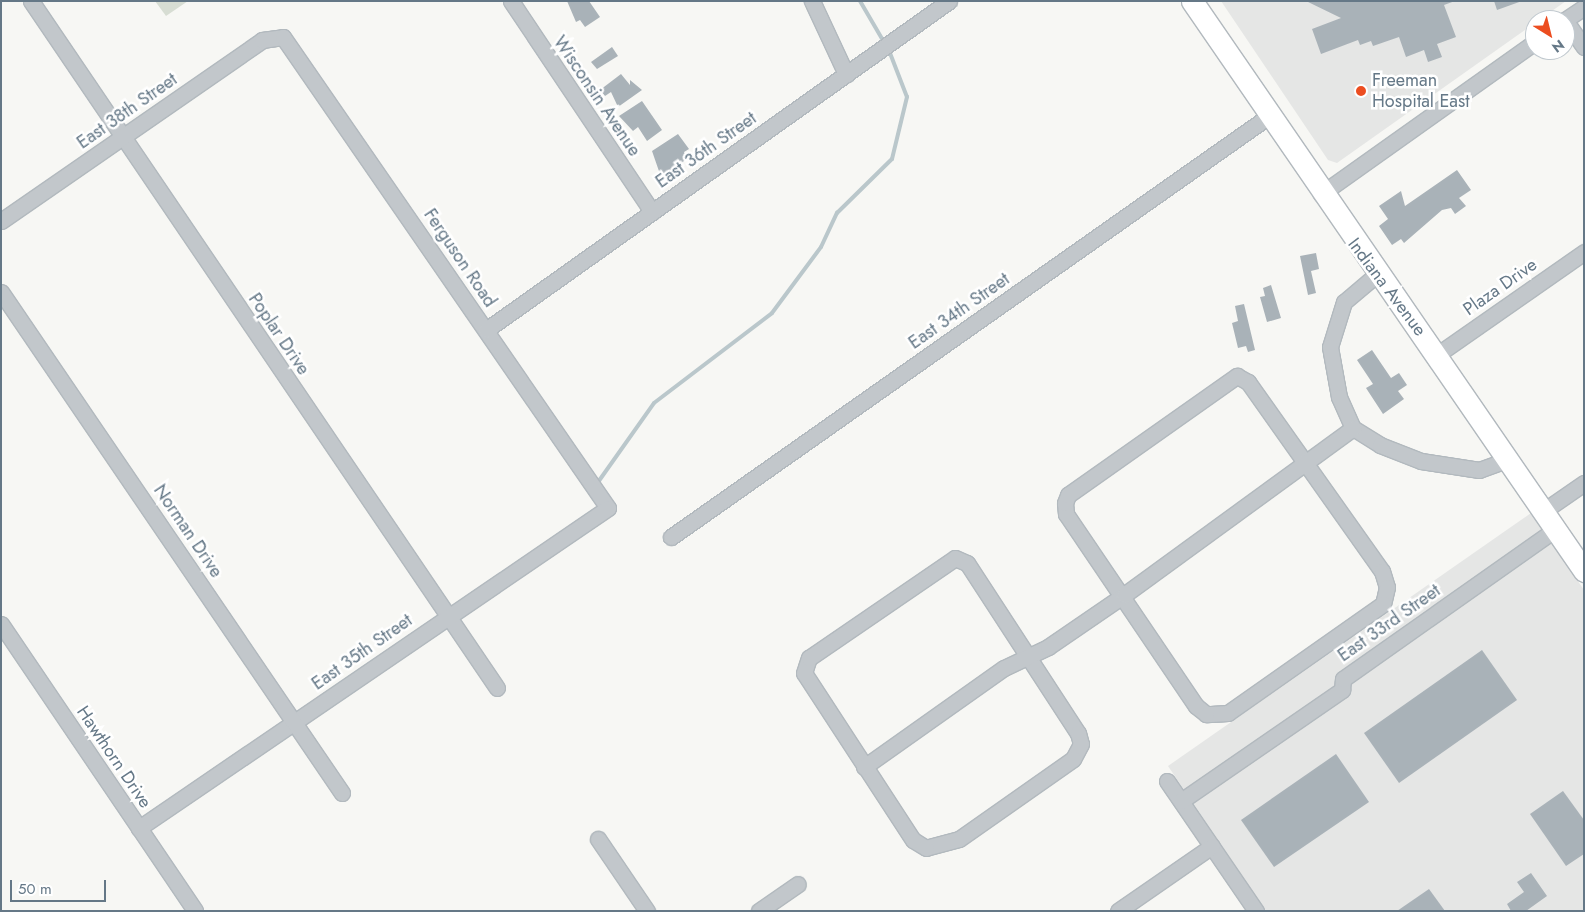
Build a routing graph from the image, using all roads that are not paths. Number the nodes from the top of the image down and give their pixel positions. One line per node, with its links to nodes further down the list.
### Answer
1 (31, 1): 12 (street, Poplar Drive)
2 (511, 1): 14 (street, Wisconsin Avenue)
3 (812, 1): 10 (street)
4 (949, 1): 10 (street, East 36th Street)
5 (1192, 1): 11 (street, Indiana Avenue)
6 (276, 35): 12 (street, East 38th Street); 19 (street, Ferguson Road)
7 (1575, 35): 8 (street)
8 (1584, 48)
9 (1525, 49): 13 (street)
10 (846, 74): 14 (street, East 36th Street)
11 (1269, 116): 13 (street, Indiana Avenue); 28 (street, East 34th Street)
12 (122, 137): 15 (street, East 38th Street); 31 (street, Poplar Drive)
13 (1321, 194): 17 (street, Indiana Avenue)
14 (652, 212): 19 (street, East 36th Street)
15 (1, 221)
16 (1584, 252): 20 (street, Plaza Drive)
17 (1376, 275): 20 (street, Indiana Avenue); 21 (street)
18 (1, 292): 35 (street, Norman Drive)
19 (486, 330): 25 (street, Ferguson Road)
20 (1438, 354): 22 (street, Indiana Avenue)
21 (1353, 428): 22 (street); 23 (street)
22 (1510, 459): 26 (street, Indiana Avenue)
23 (1306, 463): 30 (street); 30 (street); 30 (street)
24 (1584, 483): 26 (street)
25 (608, 508): 31 (street, East 35th Street)
26 (1542, 512): 27 (street, Indiana Avenue)
27 (1553, 531): 29 (street, Indiana Avenue); 39 (street, East 33rd Street)
28 (671, 537)
29 (1584, 571)
30 (1124, 595): 33 (street)
31 (447, 615): 34 (street, Poplar Drive); 35 (street, East 35th Street)
32 (1, 624): 40 (street, Hawthorn Drive)
33 (1026, 657): 36 (street); 36 (street); 36 (street)
34 (497, 688)
35 (295, 722): 38 (street, Norman Drive); 40 (street, East 35th Street)
36 (864, 767)
37 (1167, 781): 39 (street)
38 (342, 793)
39 (1181, 801): 42 (street)
40 (139, 828): 44 (street, Hawthorn Drive)
41 (598, 839): 45 (street)
42 (1212, 846): 47 (street); 48 (street)
43 (798, 884): 46 (street)
44 (195, 911)
45 (647, 911)
46 (759, 911)
47 (1118, 911)
48 (1256, 911)

